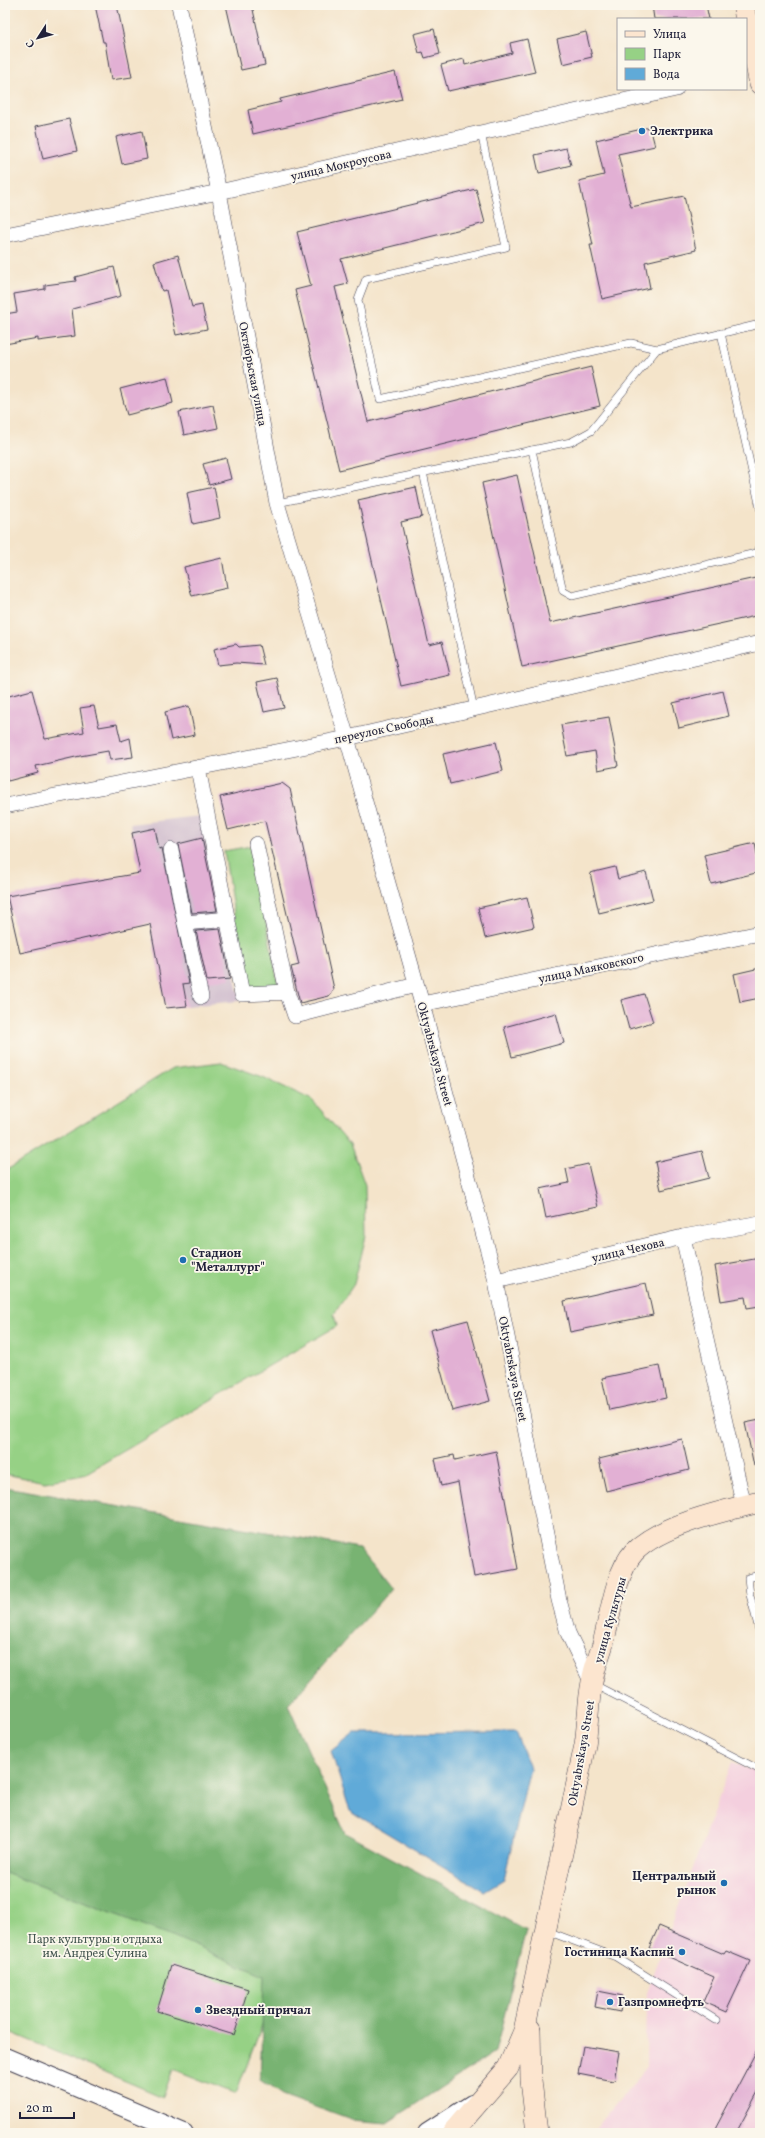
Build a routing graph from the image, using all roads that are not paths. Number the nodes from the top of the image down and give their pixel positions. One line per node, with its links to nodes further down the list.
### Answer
1 (179, 5): 6 (street, Октябрьская улица)
2 (746, 6): 3 (main road)
3 (754, 76)
4 (672, 90): 5 (street, улица Мокроусова)
5 (481, 133): 6 (street, улица Мокроусова); 10 (lane)
6 (219, 192): 7 (street, улица Мокроусова); 13 (street, Октябрьская улица)
7 (5, 236)
8 (760, 324): 9 (lane)
9 (721, 333): 10 (lane); 14 (lane)
10 (657, 349): 11 (lane)
11 (532, 450): 12 (lane); 15 (lane)
12 (423, 472): 13 (lane); 17 (lane)
13 (277, 503): 18 (street, Октябрьская улица)
14 (760, 508)
15 (760, 545)
16 (760, 642): 17 (street, переулок Свободы)
17 (474, 709): 18 (street, переулок Свободы)
18 (347, 738): 19 (street, переулок Свободы); 26 (street, Oktyabrskaya Street)
19 (198, 768): 20 (street, переулок Свободы); 23 (street)
20 (5, 806)
21 (256, 844): 27 (street)
22 (171, 850): 24 (street)
23 (228, 919): 24 (street); 27 (street)
24 (185, 924): 28 (street)
25 (760, 933): 29 (street, улица Маяковского)
26 (416, 984): 27 (street); 29 (street, Oktyabrskaya Street)
27 (287, 992)
28 (201, 998)
29 (422, 1004): 32 (street, Oktyabrskaya Street)
30 (760, 1223): 31 (street, улица Чехова)
31 (683, 1237): 32 (street, улица Чехова); 33 (street)
32 (496, 1281): 36 (street, Oktyabrskaya Street)
33 (752, 1504): 36 (main road, улица Культуры)
34 (760, 1575): 35 (lane)
35 (760, 1634)
36 (592, 1683): 37 (lane); 38 (main road, Oktyabrskaya Street)
37 (760, 1770)
38 (546, 1931): 39 (main road, Oktyabrskaya Street); 40 (lane)
39 (530, 2004): 42 (main road); 46 (main road)
40 (716, 2020)
41 (5, 2057): 43 (street)
42 (488, 2091): 44 (street); 45 (main road)
43 (184, 2133)
44 (427, 2133)
45 (452, 2133)
46 (537, 2133)

